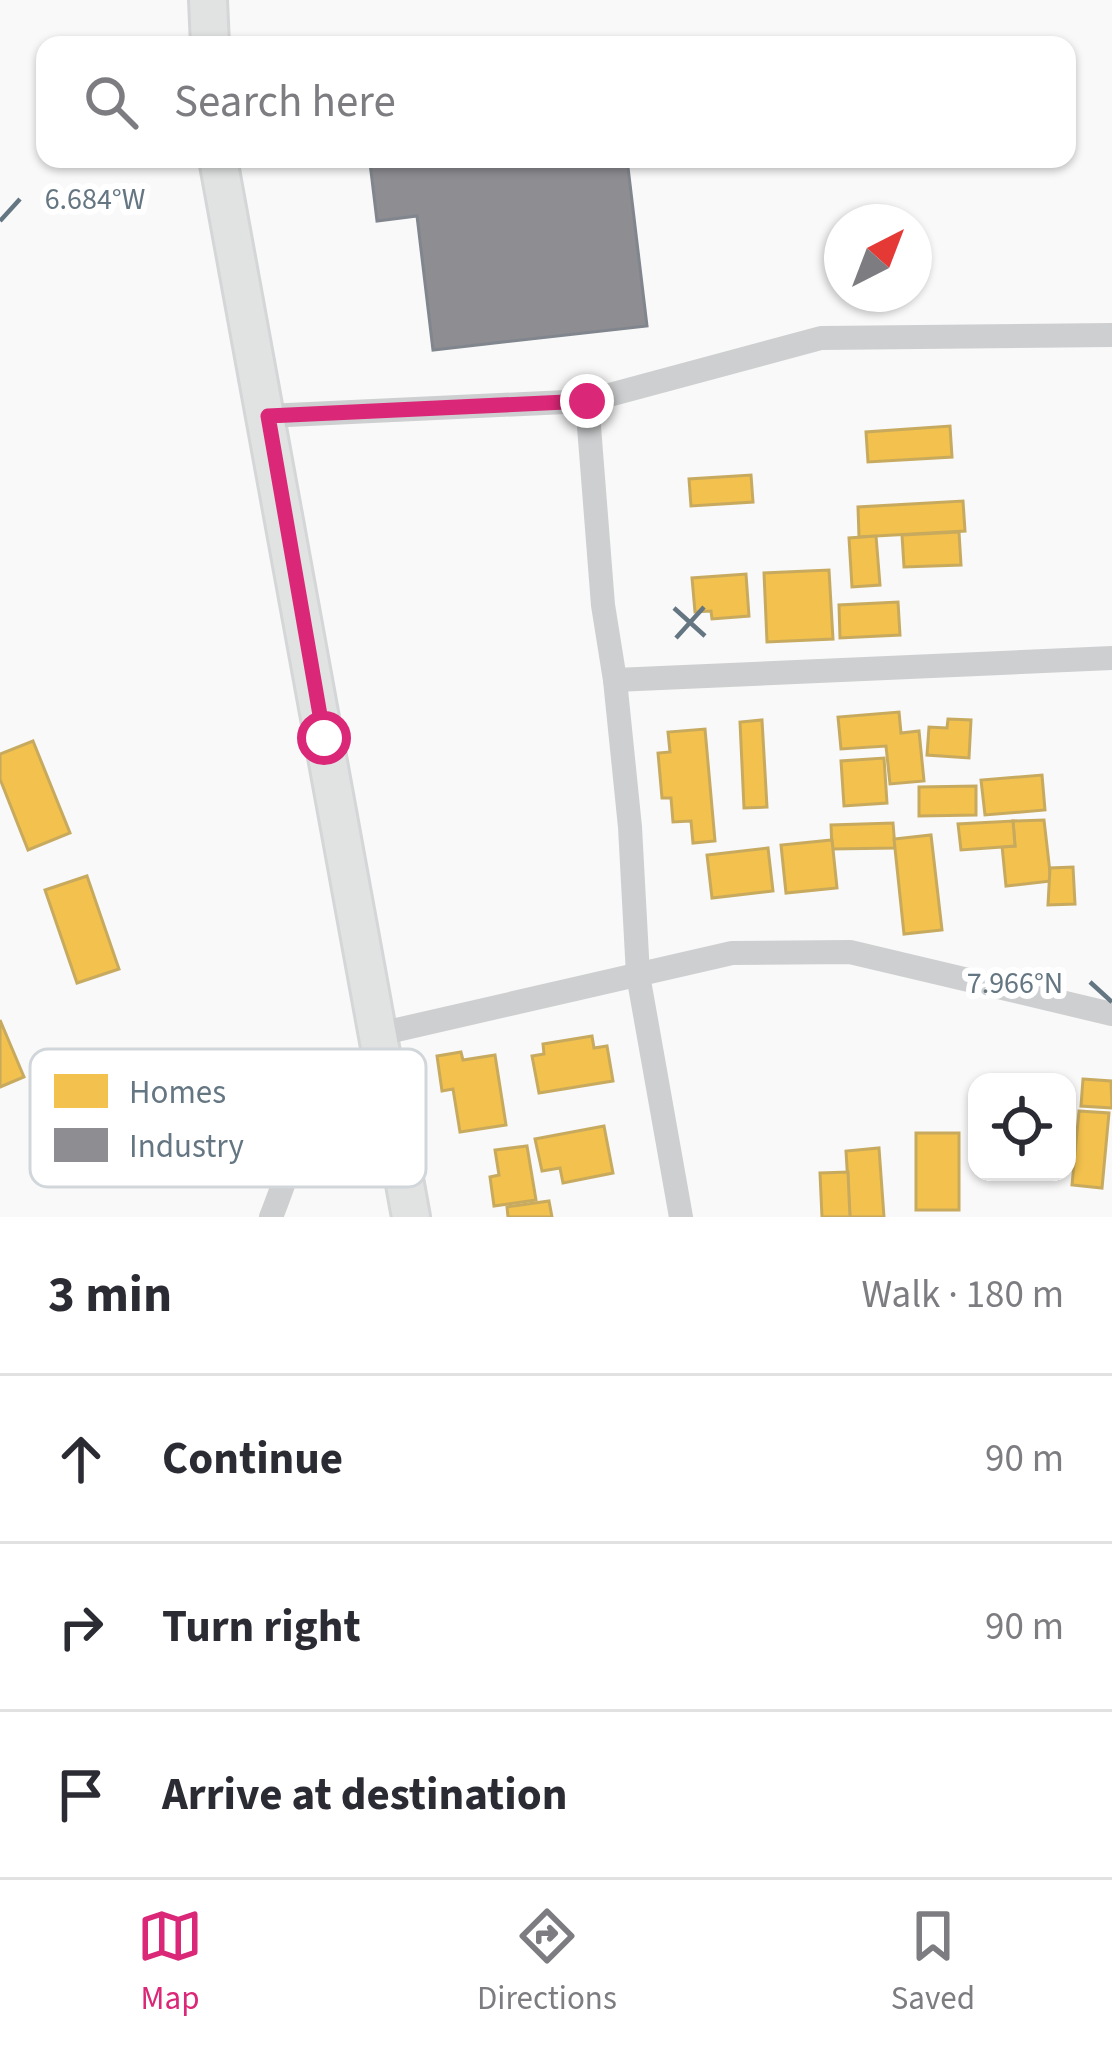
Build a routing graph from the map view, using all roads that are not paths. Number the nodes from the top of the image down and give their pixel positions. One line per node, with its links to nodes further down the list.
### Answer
1 (208, 0): 2 (main road)
2 (210, 36)
3 (220, 168): 6 (main road)
4 (1112, 335): 5 (street)
5 (587, 401): 6 (street); 8 (street)
6 (268, 416): 11 (main road)
7 (1112, 658): 8 (street)
8 (616, 680): 9 (street)
9 (638, 975): 10 (street); 11 (street); 17 (street)
10 (1112, 1014)
11 (379, 1034): 12 (main road)
12 (382, 1049)
13 (283, 1187): 15 (street)
14 (406, 1187): 16 (main road)
15 (271, 1217)
16 (411, 1217)
17 (681, 1217)

